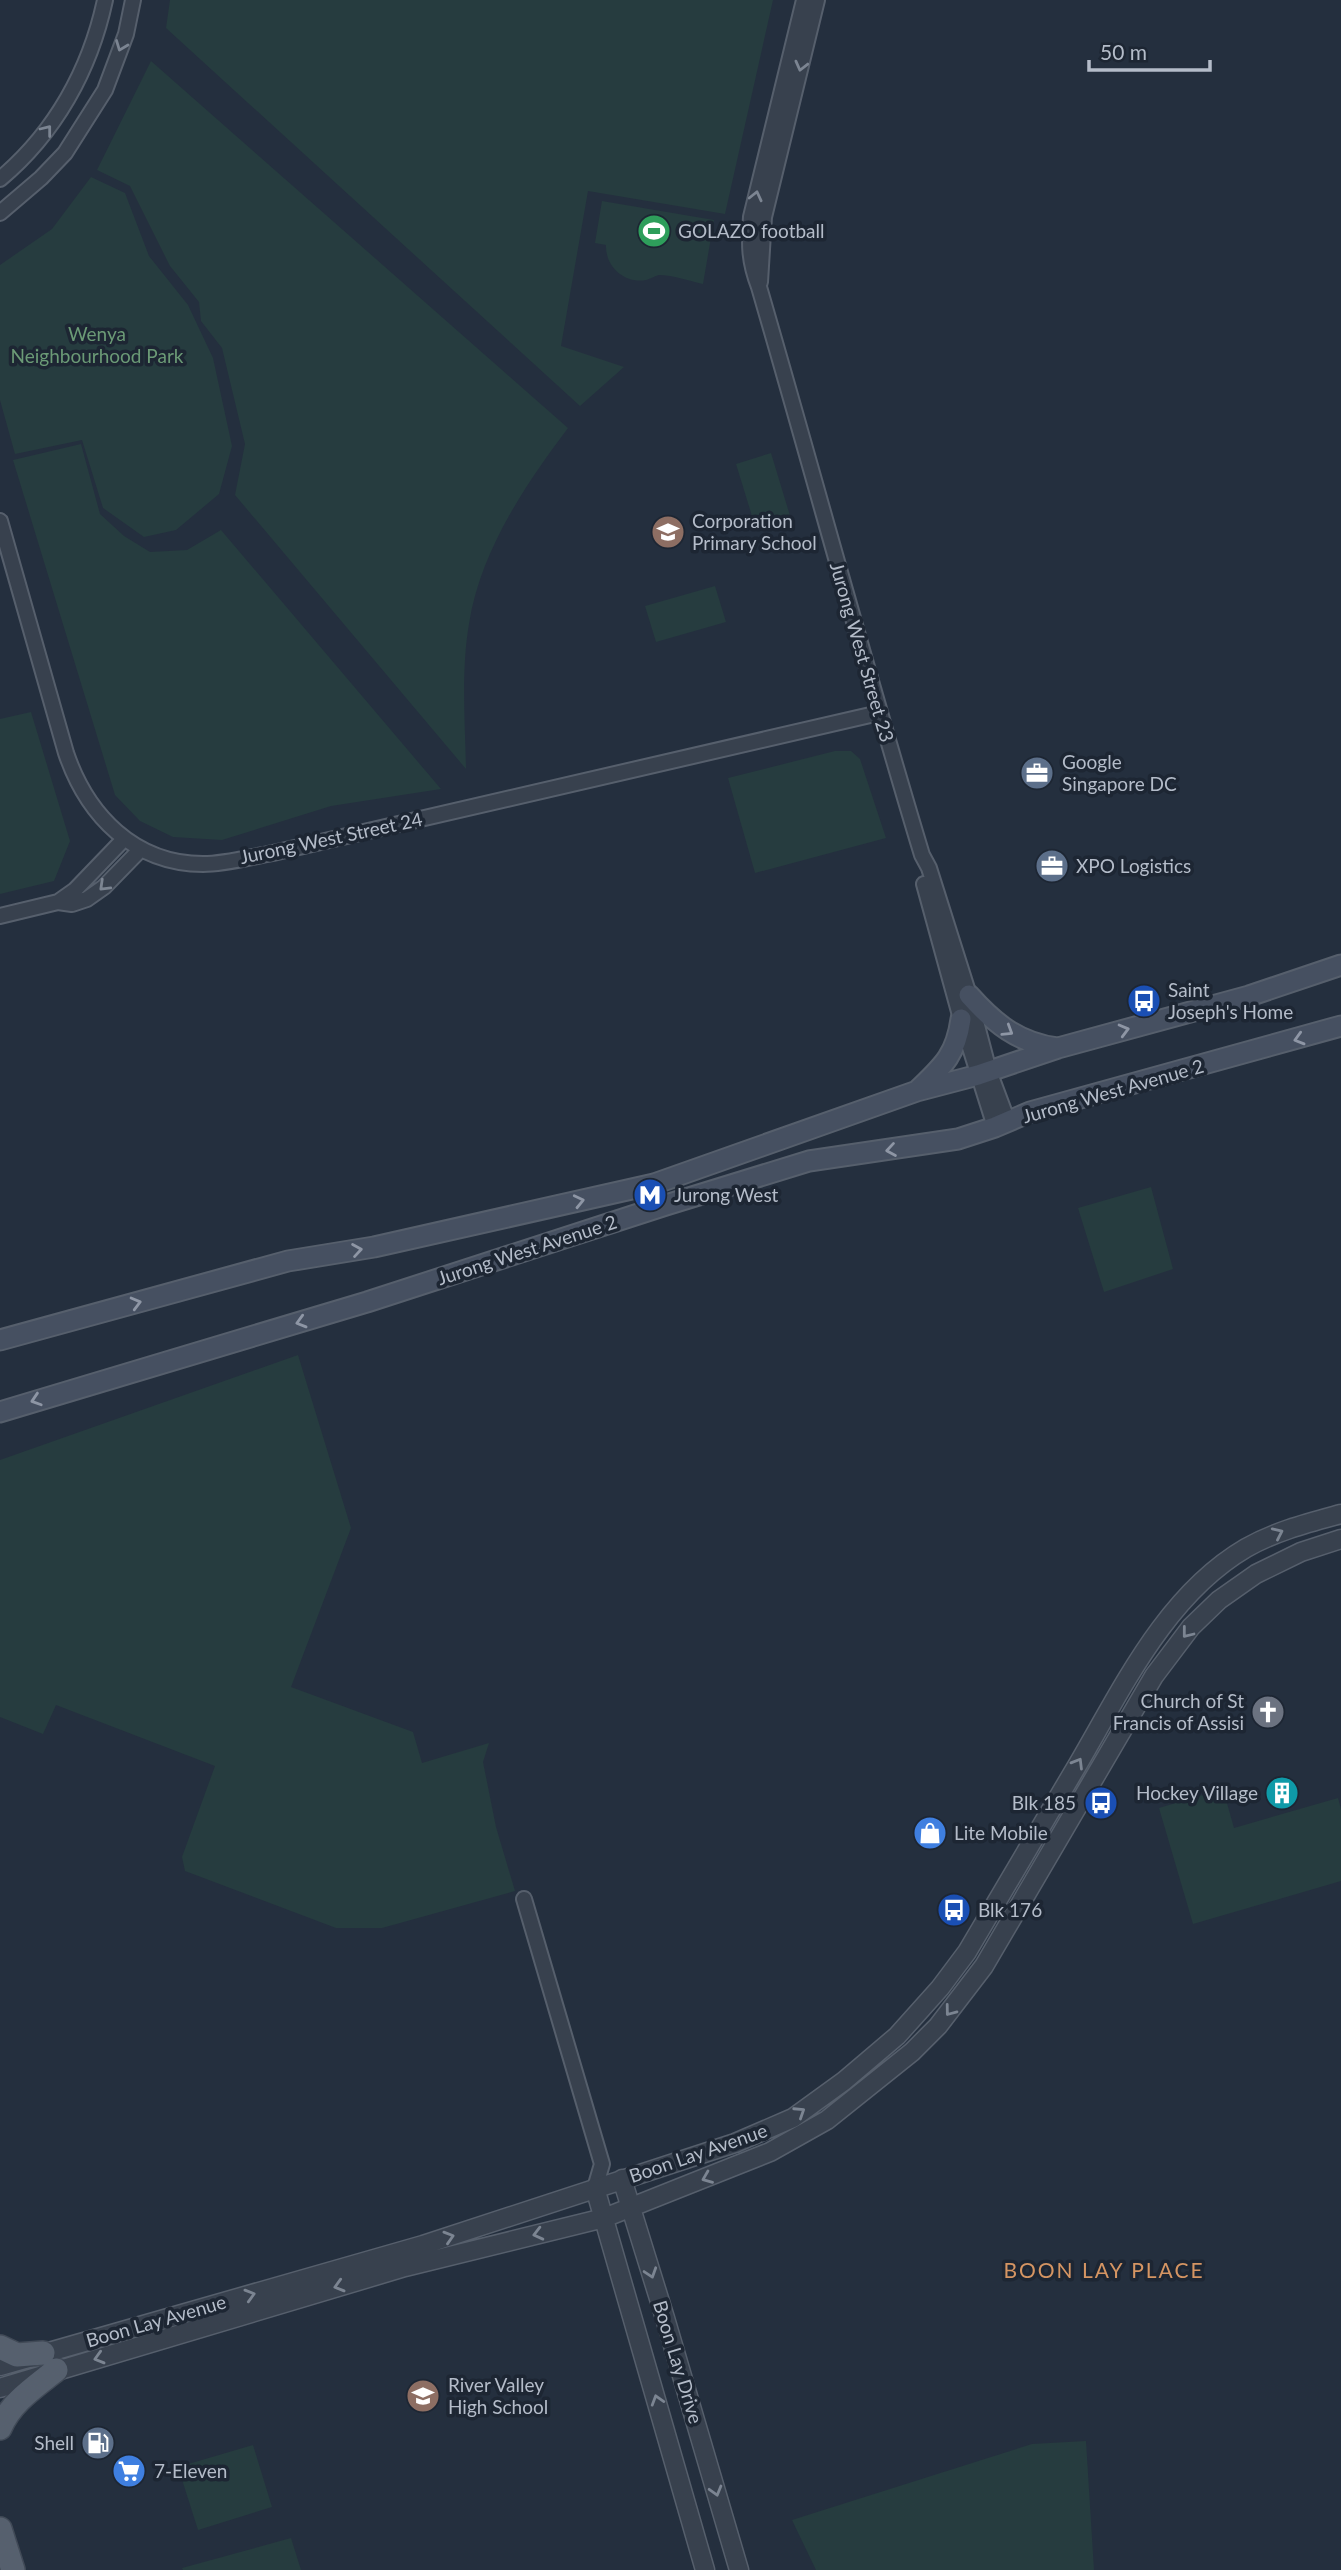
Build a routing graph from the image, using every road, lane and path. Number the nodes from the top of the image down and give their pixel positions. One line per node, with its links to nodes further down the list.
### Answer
1 (105, 0): 5 (street, one-way to 1)
2 (133, 0): 6 (street, one-way to 6)
3 (804, 0): 7 (street, Jurong West Street 23, one-way to 3)
4 (817, 0): 7 (street, Jurong West Street 23, one-way to 7)
5 (0, 179)
6 (0, 213)
7 (759, 287): 9 (street, Jurong West Street 23)
8 (0, 521): 10 (street, Jurong West Street 24)
9 (879, 713): 11 (street, Jurong West Street 24); 12 (street, Jurong West Street 23)
10 (124, 839): 11 (street, Jurong West Street 24); 13 (street)
11 (140, 849): 13 (street, one-way to 13)
12 (922, 855): 16 (street, Jurong West Street 23); 17 (street, Jurong West Street 23)
13 (58, 902): 14 (street)
14 (0, 916)
15 (1341, 965): 19 (main road, Jurong West Avenue 2, one-way to 15)
16 (969, 995): 19 (main road, one-way to 19); 20 (street, Jurong West Street 23)
17 (961, 1019): 20 (street, Jurong West Street 23); 21 (main road)
18 (1341, 1026): 22 (main road, Jurong West Avenue 2, one-way to 22)
19 (1058, 1048): 20 (main road, Jurong West Avenue 2)
20 (984, 1073): 21 (main road, Jurong West Avenue 2); 22 (street, Jurong West Street 23)
21 (917, 1091): 23 (main road, Jurong West Avenue 2, one-way to 21)
22 (1002, 1125): 24 (main road, Jurong West Avenue 2, one-way to 24)
23 (0, 1340)
24 (0, 1412)
25 (1341, 1514): 29 (street, Boon Lay Avenue, one-way to 25)
26 (1341, 1539): 31 (street, Boon Lay Avenue, one-way to 31)
27 (524, 1899): 28 (street)
28 (602, 2164): 29 (street); 30 (street)
29 (622, 2179): 30 (street, Boon Lay Avenue); 31 (street, Boon Lay Drive)
30 (595, 2188): 32 (street, Boon Lay Drive); 34 (street, Boon Lay Avenue, one-way to 30)
31 (631, 2207): 32 (street, Boon Lay Avenue); 41 (street, Boon Lay Drive, one-way to 41)
32 (604, 2218): 34 (street, Boon Lay Avenue, one-way to 34); 40 (street, Boon Lay Drive, one-way to 32)
33 (0, 2347): 34 (main road)
34 (50, 2362): 35 (street, Boon Lay Avenue); 36 (street, Boon Lay Avenue); 37 (main road)
35 (0, 2366)
36 (0, 2388)
37 (0, 2428)
38 (0, 2529): 39 (main road)
39 (13, 2570)
40 (705, 2570)
41 (739, 2570)

